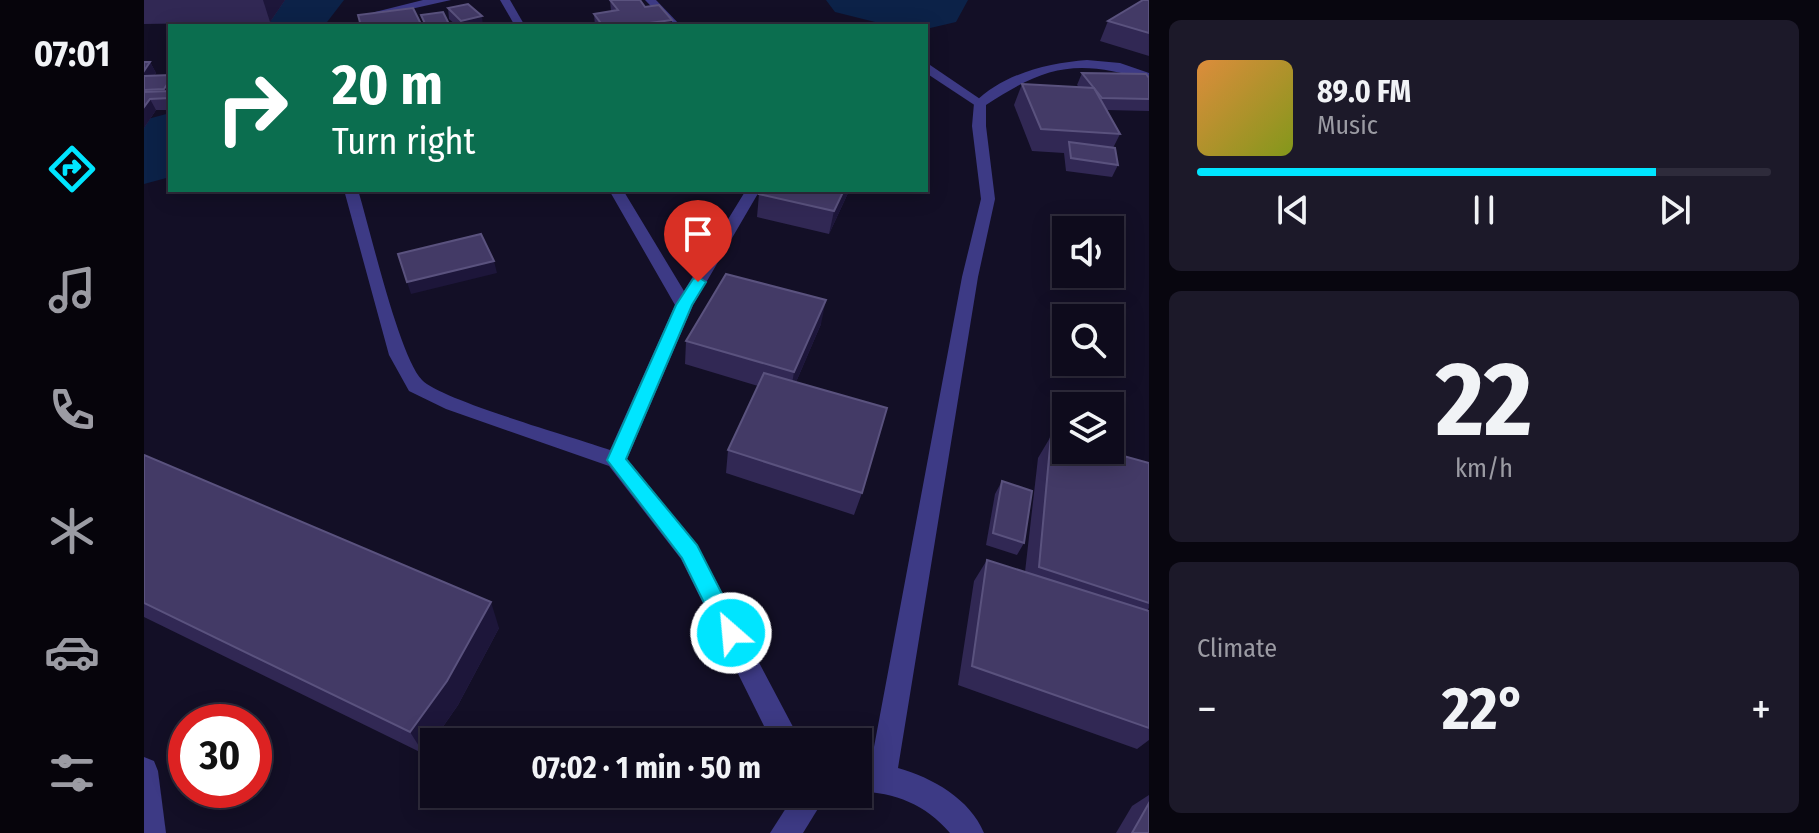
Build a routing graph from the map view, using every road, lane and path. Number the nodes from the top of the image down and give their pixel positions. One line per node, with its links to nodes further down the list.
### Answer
1 (446, 0): 4 (street)
2 (505, 0): 5 (street)
3 (650, 0): 6 (street)
4 (361, 24)
5 (519, 24)
6 (674, 24)
7 (928, 69): 9 (street)
8 (1149, 77): 9 (street)
9 (980, 103): 16 (street)
10 (352, 192): 14 (street)
11 (617, 192): 13 (street)
12 (752, 192): 13 (street)
13 (684, 305): 14 (street)
14 (616, 460): 15 (street)
15 (780, 728)
16 (872, 767)
17 (144, 771): 20 (street)
18 (872, 777): 22 (street)
19 (803, 808): 21 (street)
20 (151, 833)
21 (785, 833)
22 (969, 833)

